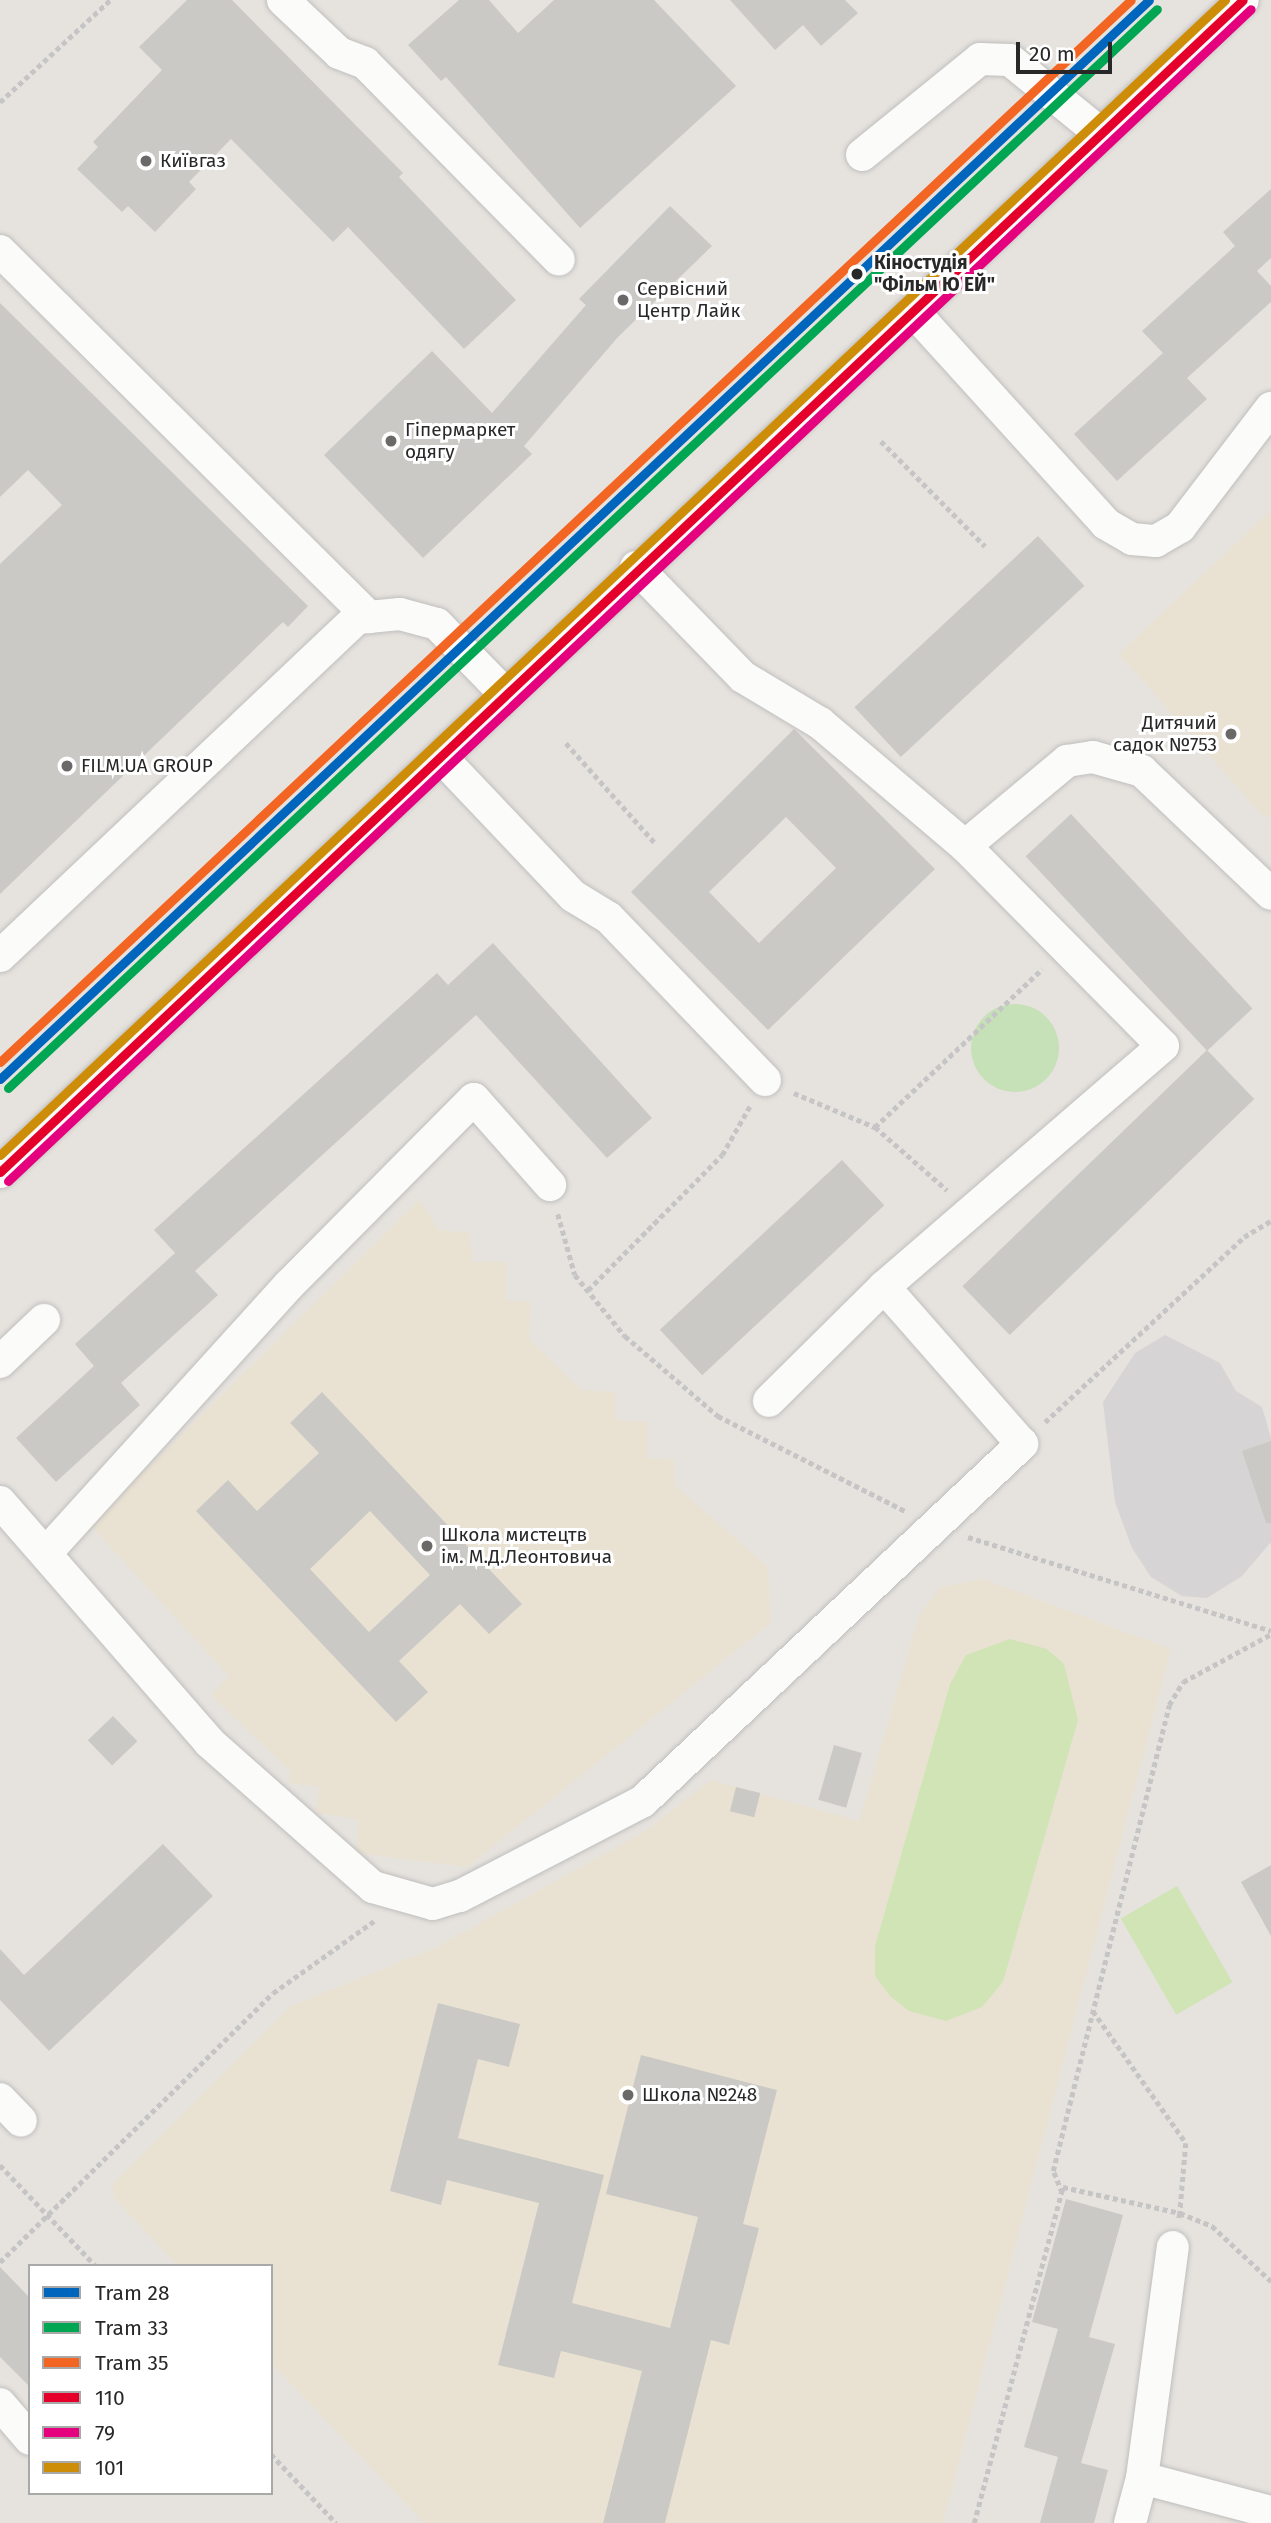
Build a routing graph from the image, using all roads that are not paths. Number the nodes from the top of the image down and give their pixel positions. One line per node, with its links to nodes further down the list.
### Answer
1 (283, 0): 6 (street)
2 (1243, 0): 3 (street)
3 (1101, 134): 4 (street); 7 (street)
4 (862, 155)
5 (0, 251): 10 (street)
6 (559, 260)
7 (913, 311): 8 (street); 9 (street)
8 (1271, 408)
9 (636, 567): 11 (street); 13 (street)
10 (369, 617): 11 (street); 15 (street)
11 (506, 695): 12 (street)
12 (441, 757): 16 (street); 17 (street)
13 (965, 846): 14 (street); 19 (street)
14 (1271, 894)
15 (0, 956)
16 (765, 1080)
17 (0, 1172)
18 (550, 1185): 24 (street)
19 (884, 1287): 22 (street); 24 (street)
20 (44, 1320): 21 (street)
21 (0, 1362)
22 (769, 1401)
23 (0, 1502): 24 (street)
24 (46, 1553)
25 (1173, 2247): 28 (street)
26 (0, 2404): 27 (street)
27 (28, 2437)
28 (1142, 2478): 29 (street); 30 (street)
29 (1271, 2512)
30 (1130, 2523)

